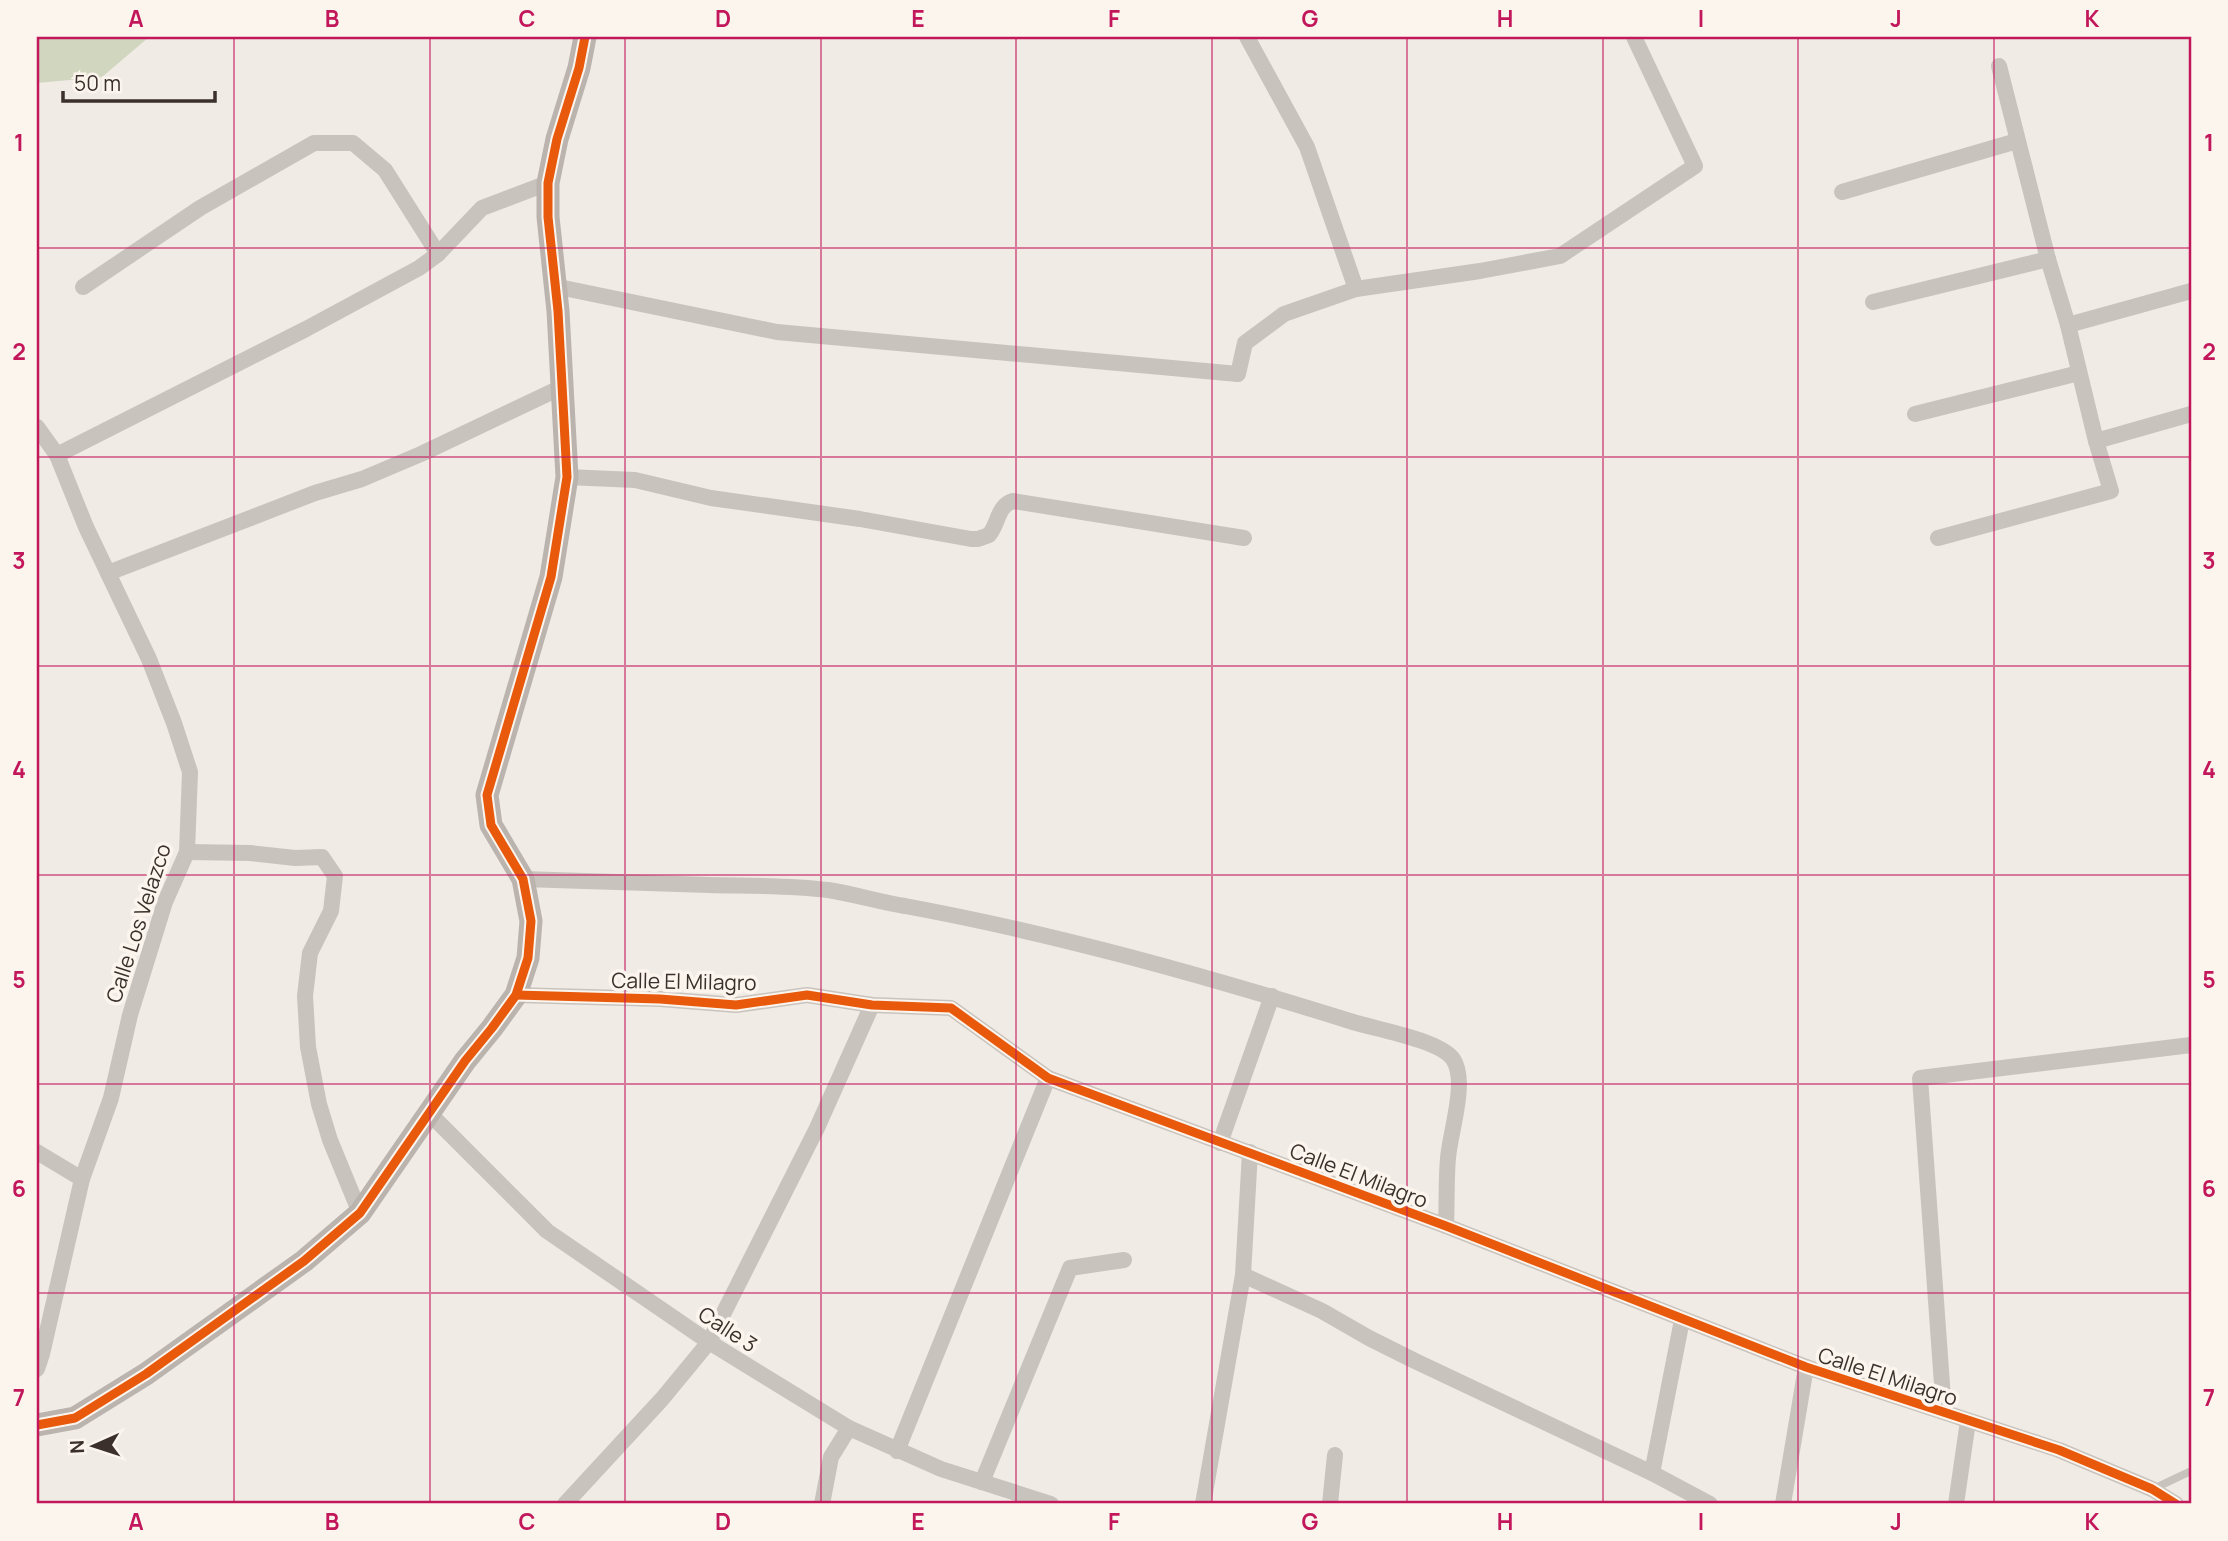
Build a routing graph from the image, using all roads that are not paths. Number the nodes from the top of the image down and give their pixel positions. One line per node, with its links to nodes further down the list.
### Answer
1 (585, 37): 6 (street)
2 (1247, 37): 12 (street)
3 (1634, 37): 12 (street)
4 (1999, 66): 5 (street)
5 (2017, 141): 7 (street); 9 (street)
6 (548, 183): 8 (street); 10 (street)
7 (1842, 192)
8 (438, 254): 11 (street); 22 (street)
9 (2048, 259): 14 (street); 15 (street)
10 (554, 286): 12 (street); 17 (street)
11 (83, 287)
12 (1356, 289)
13 (2191, 291): 15 (street)
14 (1873, 302)
15 (2068, 325): 16 (street)
16 (2078, 373): 18 (street); 21 (street)
17 (564, 386): 23 (street); 26 (street)
18 (1915, 414)
19 (2191, 414): 21 (street)
20 (37, 427): 22 (street, Calle Los Velazco)
21 (2096, 441): 25 (street)
22 (57, 455): 26 (street, Calle Los Velazco)
23 (567, 477): 24 (street); 28 (street)
24 (1244, 538)
25 (1938, 538)
26 (108, 573): 27 (street, Calle Los Velazco)
27 (187, 852): 38 (street, Calle Los Velazco); 39 (street)
28 (523, 878): 29 (street); 30 (street)
29 (516, 995): 31 (street, Calle El Milagro); 34 (street)
30 (1272, 996): 35 (street); 40 (street)
31 (872, 1005): 33 (street, Calle El Milagro); 44 (street)
32 (2191, 1045): 47 (street)
33 (1048, 1078): 35 (street, Calle El Milagro); 51 (street)
34 (429, 1113): 39 (street); 44 (street, Calle 3)
35 (1220, 1143): 37 (street, Calle El Milagro)
36 (37, 1152): 38 (street)
37 (1250, 1152): 40 (street, Calle El Milagro); 42 (street)
38 (82, 1179): 46 (street, Calle Los Velazco)
39 (360, 1213): 49 (street)
40 (1446, 1226): 43 (street, Calle El Milagro)
41 (1124, 1260): 55 (street)
42 (1243, 1275): 54 (street); 60 (street)
43 (1682, 1320): 45 (street, Calle El Milagro); 54 (street)
44 (709, 1342): 50 (street, Calle 3); 57 (street)
45 (1806, 1367): 47 (street, Calle El Milagro); 63 (street)
46 (37, 1369)
47 (1944, 1412): 48 (street, Calle El Milagro)
48 (1968, 1421): 56 (street, Calle El Milagro); 64 (street)
49 (37, 1425)
50 (849, 1428): 51 (street, Calle 3); 58 (street)
51 (897, 1451): 55 (street, Calle 3)
52 (1335, 1455): 61 (street)
53 (2191, 1471): 56 (lane)
54 (1653, 1473): 62 (street)
55 (982, 1482): 59 (street, Calle 3)
56 (2152, 1489): 65 (street, Calle El Milagro)
57 (565, 1504)
58 (822, 1504)
59 (1051, 1504)
60 (1203, 1504)
61 (1330, 1504)
62 (1710, 1504)
63 (1783, 1504)
64 (1956, 1504)
65 (2176, 1504)

